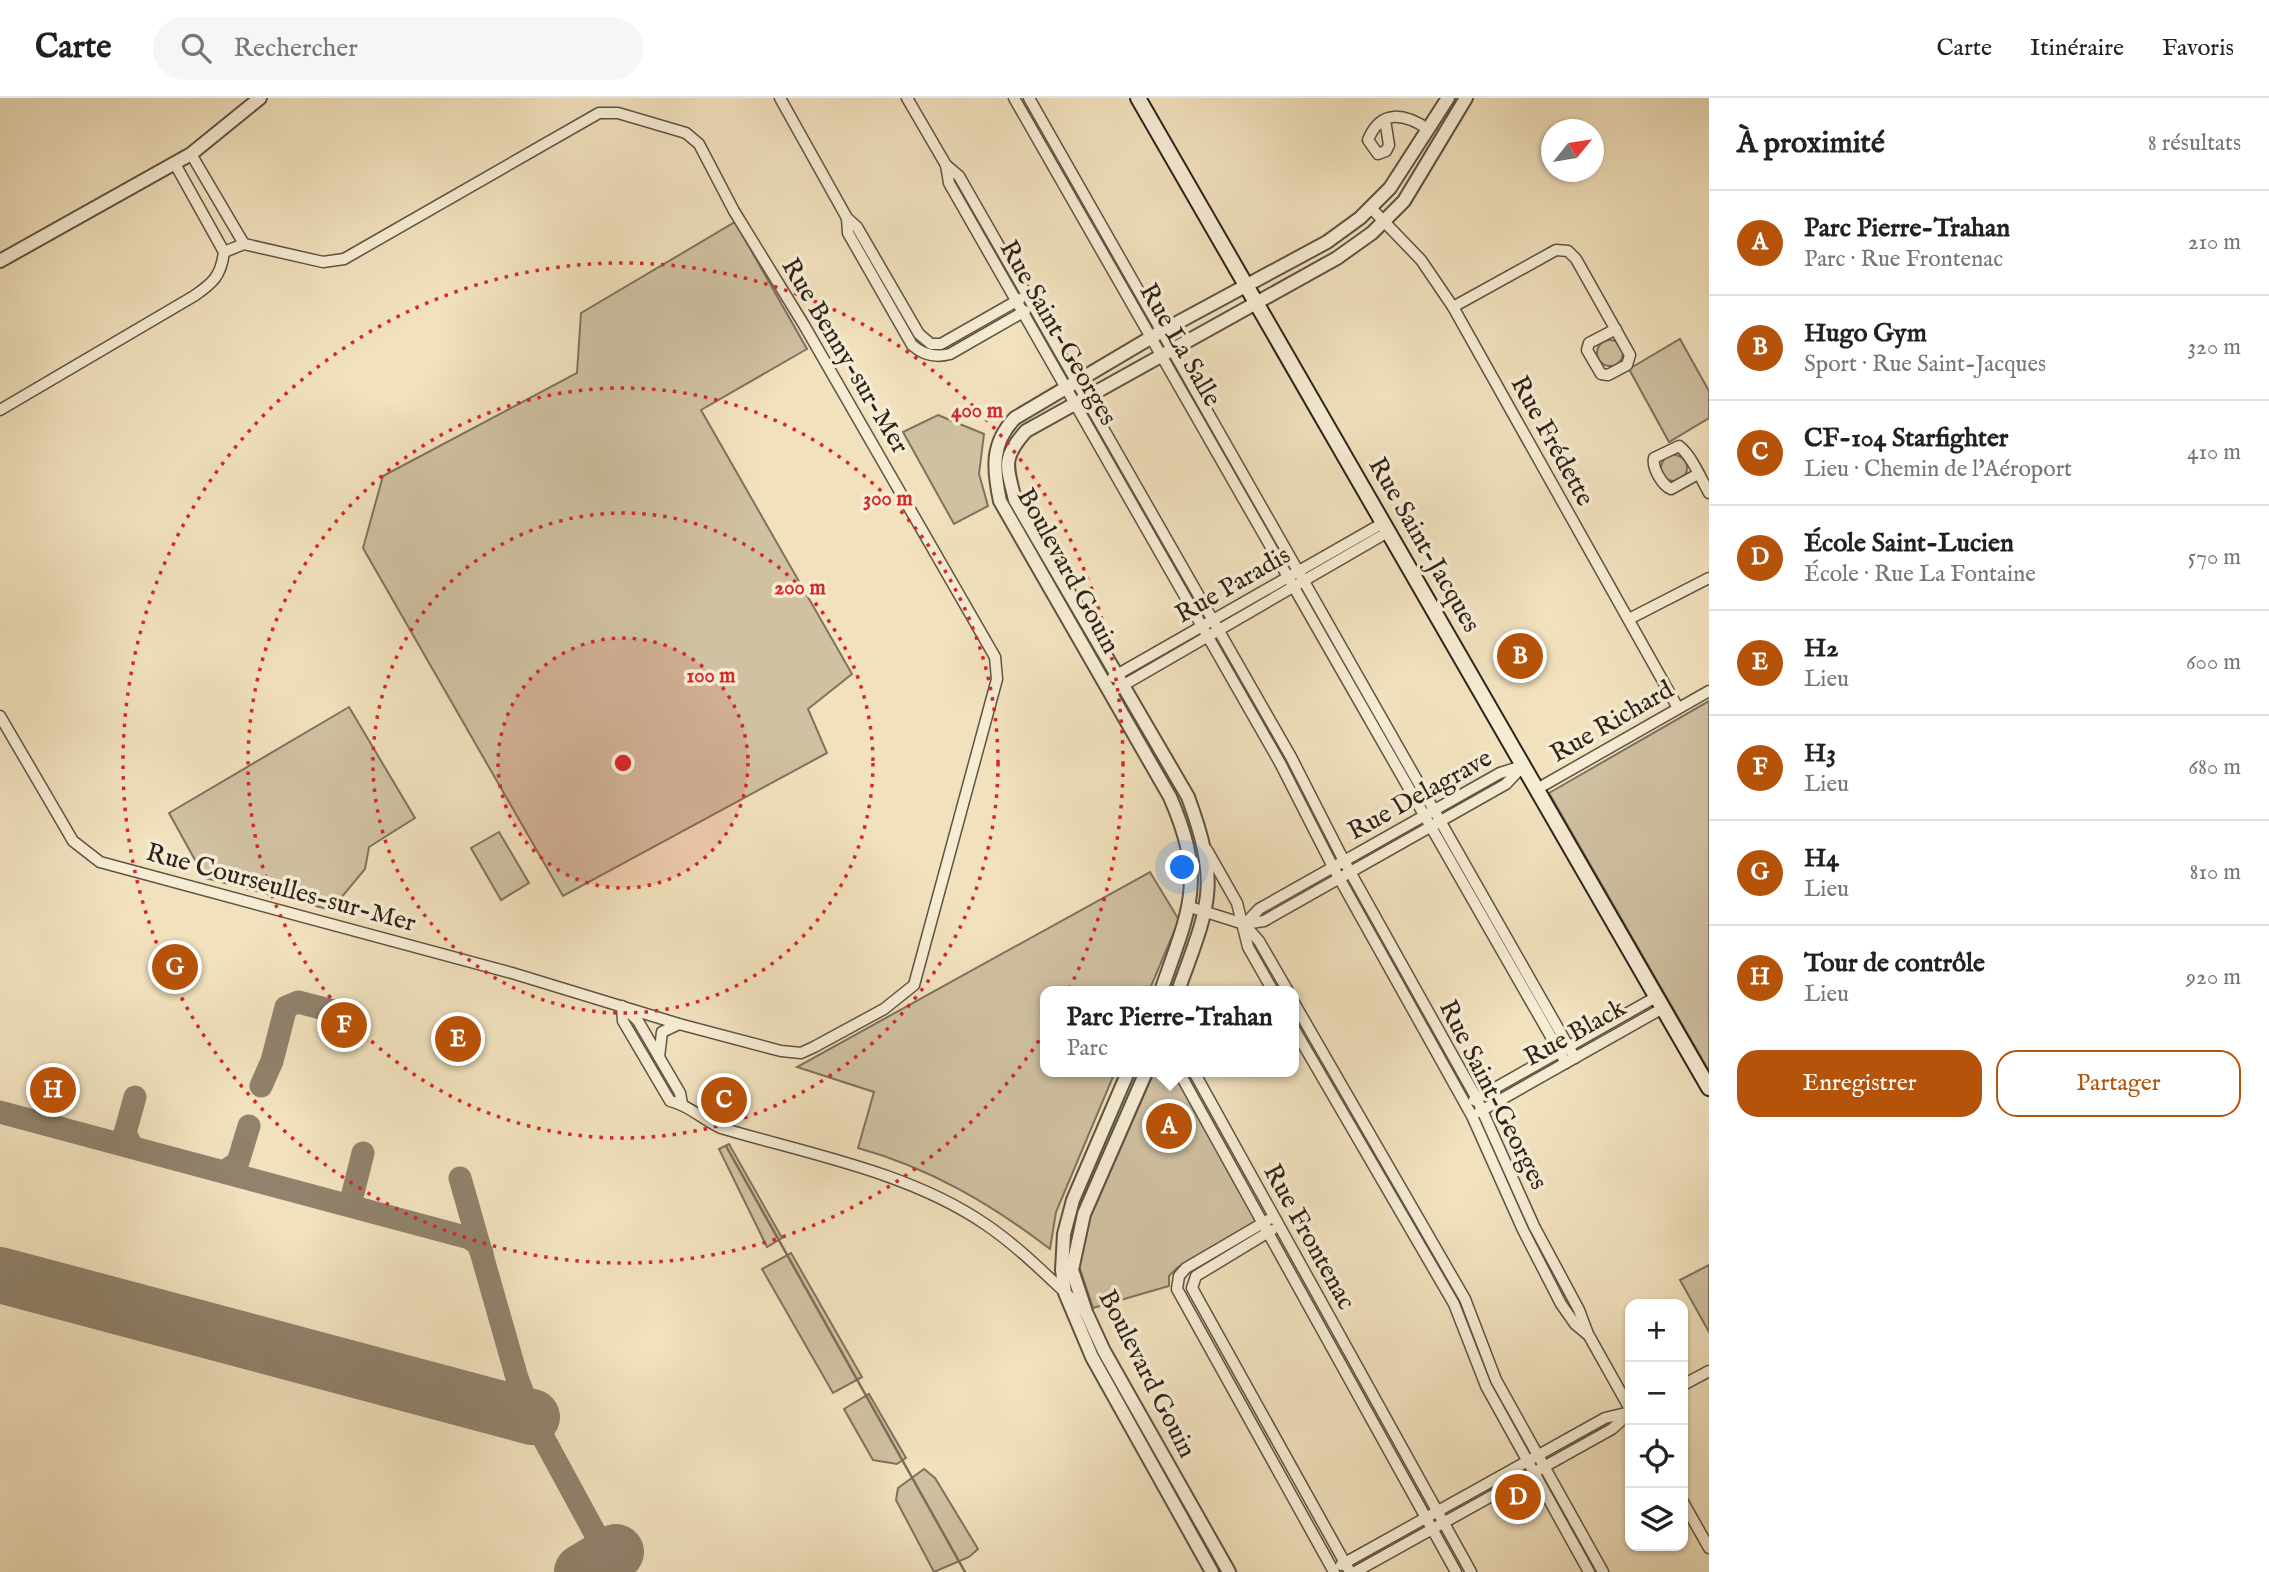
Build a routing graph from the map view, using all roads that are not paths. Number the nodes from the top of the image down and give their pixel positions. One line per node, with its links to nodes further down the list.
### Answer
1 (260, 98): 13 (street)
2 (780, 98): 34 (street)
3 (907, 98): 15 (street, Rue Saint-Georges)
4 (1014, 98): 12 (street, Rue La Salle)
5 (1029, 98): 10 (street, Rue La Salle)
6 (1138, 98): 23 (main road, Rue Saint-Jacques)
7 (1448, 98): 11 (street, Boulevard Gouin)
8 (1466, 98): 17 (street, Boulevard Gouin)
9 (1385, 120): 11 (street)
10 (1044, 124): 12 (street); 18 (street, Rue La Salle)
11 (1428, 129): 16 (street, Boulevard Gouin)
12 (1032, 130): 20 (street, Rue La Salle)
13 (191, 154): 14 (street); 19 (street)
14 (175, 164): 21 (street); 22 (street)
15 (946, 165): 24 (street, Rue Saint-Georges); 25 (street, Rue Saint-Georges)
16 (1370, 207): 17 (street, Rue Frédette); 23 (street, Boulevard Gouin)
17 (1384, 220): 26 (street, Boulevard Gouin); 28 (street, Rue Frédette)
18 (1110, 239): 20 (street); 31 (street, Rue La Salle)
19 (244, 244): 21 (street); 93 (street, Rue Benny-sur-Mer)
20 (1098, 245): 32 (street, Rue La Salle)
21 (224, 252): 38 (street)
22 (0, 261)
23 (1246, 285): 26 (main road, Rue Saint-Jacques); 31 (street, Boulevard Gouin)
24 (1027, 296): 25 (street); 27 (street, Rue Saint-Georges)
25 (1015, 302): 29 (street, Rue Saint-Georges); 34 (street)
26 (1255, 302): 33 (street, Boulevard Gouin); 49 (main road, Rue Saint-Jacques)
27 (1033, 307): 29 (street); 36 (street, Rue Saint-Georges)
28 (1453, 307): 30 (street); 54 (street, Rue Frédette)
29 (1021, 313): 34 (street); 36 (street, Rue Saint-Georges)
30 (1616, 329): 30 (street)
31 (1162, 331): 32 (street, Boulevard Gouin); 33 (street, Rue La Salle)
32 (1150, 338): 35 (street, Rue La Salle); 36 (street, Boulevard Gouin)
33 (1172, 347): 35 (street, Boulevard Gouin); 39 (street, Rue La Salle)
34 (931, 349)
35 (1161, 354): 37 (street, Boulevard Gouin); 40 (street, Rue La Salle)
36 (1070, 385): 37 (street, Rue Saint-Georges); 43 (street, Boulevard Gouin)
37 (1079, 401): 41 (street, Boulevard Gouin); 45 (street, Rue Saint-Georges); 46 (street, Rue Saint-Georges)
38 (0, 410)
39 (1237, 460): 40 (street); 50 (street, Rue La Salle)
40 (1225, 466): 51 (street, Rue La Salle)
41 (1009, 473): 43 (street); 47 (street, Boulevard Gouin)
42 (1698, 474): 42 (street); 44 (street)
43 (995, 476): 48 (street, Boulevard Gouin)
44 (1709, 493)
45 (1150, 513): 46 (street); 55 (street, Rue Saint-Georges)
46 (1140, 519): 55 (street, Rue Saint-Georges)
47 (1027, 521): 48 (street); 57 (street, Boulevard Gouin)
48 (1015, 528): 58 (street, Boulevard Gouin)
49 (1386, 528): 50 (street, Rue Paradis); 66 (main road, Rue Saint-Jacques)
50 (1302, 576): 51 (street, Rue Paradis); 53 (street, Rue Paradis); 60 (street, Rue La Salle)
51 (1288, 578): 53 (street, Rue La Salle); 55 (street, Rue Paradis)
52 (1709, 578): 54 (street)
53 (1294, 587): 56 (street, Rue Paradis); 61 (street, Rue La Salle)
54 (1629, 619): 62 (street, Rue Frédette)
55 (1207, 624): 56 (street, Rue Saint-Georges); 57 (street, Rue Paradis)
56 (1213, 634): 57 (street, Rue Paradis); 64 (street, Rue Saint-Georges); 65 (street, Rue Saint-Georges)
57 (1120, 680): 58 (street, Rue Paradis); 67 (street, Boulevard Gouin)
58 (1107, 688): 69 (street, Boulevard Gouin)
59 (1709, 691): 62 (street, Rue Richard)
60 (1371, 696): 61 (street); 70 (street, Rue La Salle)
61 (1361, 703): 71 (street, Rue La Salle)
62 (1678, 708): 68 (street, Rue Richard)
63 (0, 716): 91 (street, Rue Courseulles-sur-Mer)
64 (1290, 757): 65 (street); 74 (street, Rue Saint-Georges)
65 (1280, 763): 75 (street, Rue Saint-Georges)
66 (1523, 766): 68 (main road, Rue Saint-Jacques); 70 (street, Rue Delagrave); 72 (street, Rue Delagrave)
67 (1184, 789): 69 (street); 73 (street, Boulevard Gouin)
68 (1536, 789): 89 (main road, Rue Saint-Jacques)
69 (1170, 797): 78 (street, Boulevard Gouin)
70 (1435, 810): 71 (street, Rue Delagrave); 72 (street, Rue La Salle)
71 (1424, 816): 72 (street, Rue La Salle); 74 (street, Rue Delagrave)
72 (1436, 823): 76 (street, Rue Delagrave); 81 (street, Rue La Salle); 82 (street, Rue La Salle)
73 (1206, 850): 79 (street, Boulevard Gouin); 80 (street)
74 (1344, 861): 75 (street, Rue Delagrave); 76 (street, Rue Saint-Georges)
75 (1333, 867): 77 (street, Rue Saint-Georges); 80 (street, Rue Delagrave)
76 (1350, 872): 77 (street, Rue Delagrave); 87 (street, Rue Saint-Georges)
77 (1339, 878): 80 (street, Rue Delagrave); 87 (street, Rue Saint-Georges)
78 (1189, 907): 79 (street); 83 (street, Boulevard Gouin)
79 (1206, 913): 80 (street); 84 (street, Boulevard Gouin)
80 (1244, 925): 85 (street); 86 (street)
81 (1507, 936): 82 (street); 88 (street, Rue La Salle)
82 (1496, 942): 90 (street, Rue La Salle)
83 (1163, 986)
84 (1180, 986)
85 (1270, 986)
86 (1284, 986)
87 (1407, 986): 106 (street, Rue Saint-Georges); 108 (street, Rue Saint-Georges)
88 (1542, 997): 90 (street); 97 (street, Rue La Salle)
89 (1660, 1003): 97 (street, Rue Black); 98 (street, Rue Black); 105 (main road, Rue Saint-Jacques)
90 (1532, 1004): 97 (street, Rue La Salle)
91 (622, 1006): 93 (street, Rue Benny-sur-Mer); 99 (street); 100 (street)
92 (1299, 1012): 95 (street)
93 (679, 1024): 99 (street)
94 (1299, 1038): 96 (street)
95 (1316, 1042): 96 (street); 112 (street)
96 (1305, 1048): 113 (street)
97 (1565, 1049): 98 (street, Rue La Salle); 106 (street, Rue Black)
98 (1571, 1060): 109 (street, Rue Black)
99 (662, 1062): 100 (street); 107 (street)
100 (653, 1072): 107 (street)
101 (1126, 1077): 120 (street, Boulevard Gouin)
102 (1144, 1077): 123 (street, Boulevard Gouin)
103 (1182, 1077): 111 (street, Rue Frontenac)
104 (1197, 1077): 110 (street, Rue Frontenac)
105 (1709, 1088)
106 (1477, 1099): 108 (street, Rue Black); 109 (street, Rue Saint-Georges)
107 (682, 1104): 120 (street)
108 (1466, 1105): 109 (street, Rue Saint-Georges)
109 (1477, 1113): 115 (street, Rue Saint-Georges); 117 (street, Rue Saint-Georges)
110 (1219, 1118): 111 (street); 114 (street, Rue Frontenac)
111 (1208, 1124): 116 (street, Rue Frontenac)
112 (1385, 1162): 113 (street); 121 (street)
113 (1374, 1168): 122 (street)
114 (1277, 1221): 116 (street); 127 (street, Rue Frontenac)
115 (1534, 1226): 117 (street, Rue Saint-Georges); 124 (street, Rue Saint-Georges)
116 (1265, 1228): 118 (street); 119 (street); 128 (street, Rue Frontenac)
117 (1523, 1230): 124 (street, Rue Saint-Georges)
118 (1178, 1280): 119 (street); 135 (street)
119 (1192, 1284): 134 (street)
120 (1065, 1293): 123 (street); 125 (street, Boulevard Gouin)
121 (1465, 1299): 122 (street); 130 (street)
122 (1454, 1304): 130 (street)
123 (1086, 1312): 125 (street, Boulevard Gouin)
124 (1588, 1334): 131 (street, Rue Saint-Georges)
125 (1098, 1354): 136 (street, Boulevard Gouin); 137 (street, Boulevard Gouin)
126 (1709, 1371): 129 (street)
127 (1362, 1376): 128 (street); 146 (street, Rue Frontenac)
128 (1351, 1382): 148 (street, Rue Frontenac)
129 (1688, 1382)
130 (1491, 1383): 138 (street); 139 (street)
131 (1625, 1403)
132 (1625, 1413): 138 (street)
133 (1625, 1417): 141 (street)
134 (1267, 1424): 135 (street); 144 (street)
135 (1255, 1430): 145 (street)
136 (1150, 1432): 137 (street); 140 (street, Boulevard Gouin)
137 (1137, 1438): 142 (street, Boulevard Gouin)
138 (1538, 1455): 139 (street); 141 (street)
139 (1528, 1461): 143 (street); 146 (street)
140 (1167, 1464): 142 (street); 158 (street, Boulevard Gouin)
141 (1544, 1466): 143 (street); 151 (street)
142 (1155, 1471): 157 (street, Boulevard Gouin)
143 (1534, 1472): 149 (street); 152 (street)
144 (1306, 1495): 145 (street); 154 (street)
145 (1295, 1501): 155 (street)
146 (1437, 1511): 148 (street); 149 (street, Rue Frontenac)
147 (1688, 1511): 153 (street)
148 (1426, 1518): 150 (street, Rue Frontenac); 154 (street)
149 (1443, 1523): 150 (street); 160 (street, Rue Frontenac)
150 (1432, 1529): 154 (street); 159 (street, Rue Frontenac)
151 (1586, 1542): 152 (street); 156 (street)
152 (1576, 1548): 156 (street)
153 (1709, 1548)
154 (1350, 1569): 155 (street)
155 (1332, 1571)
156 (1597, 1571)
157 (1212, 1572)
158 (1229, 1572)
159 (1456, 1572)
160 (1471, 1572)

